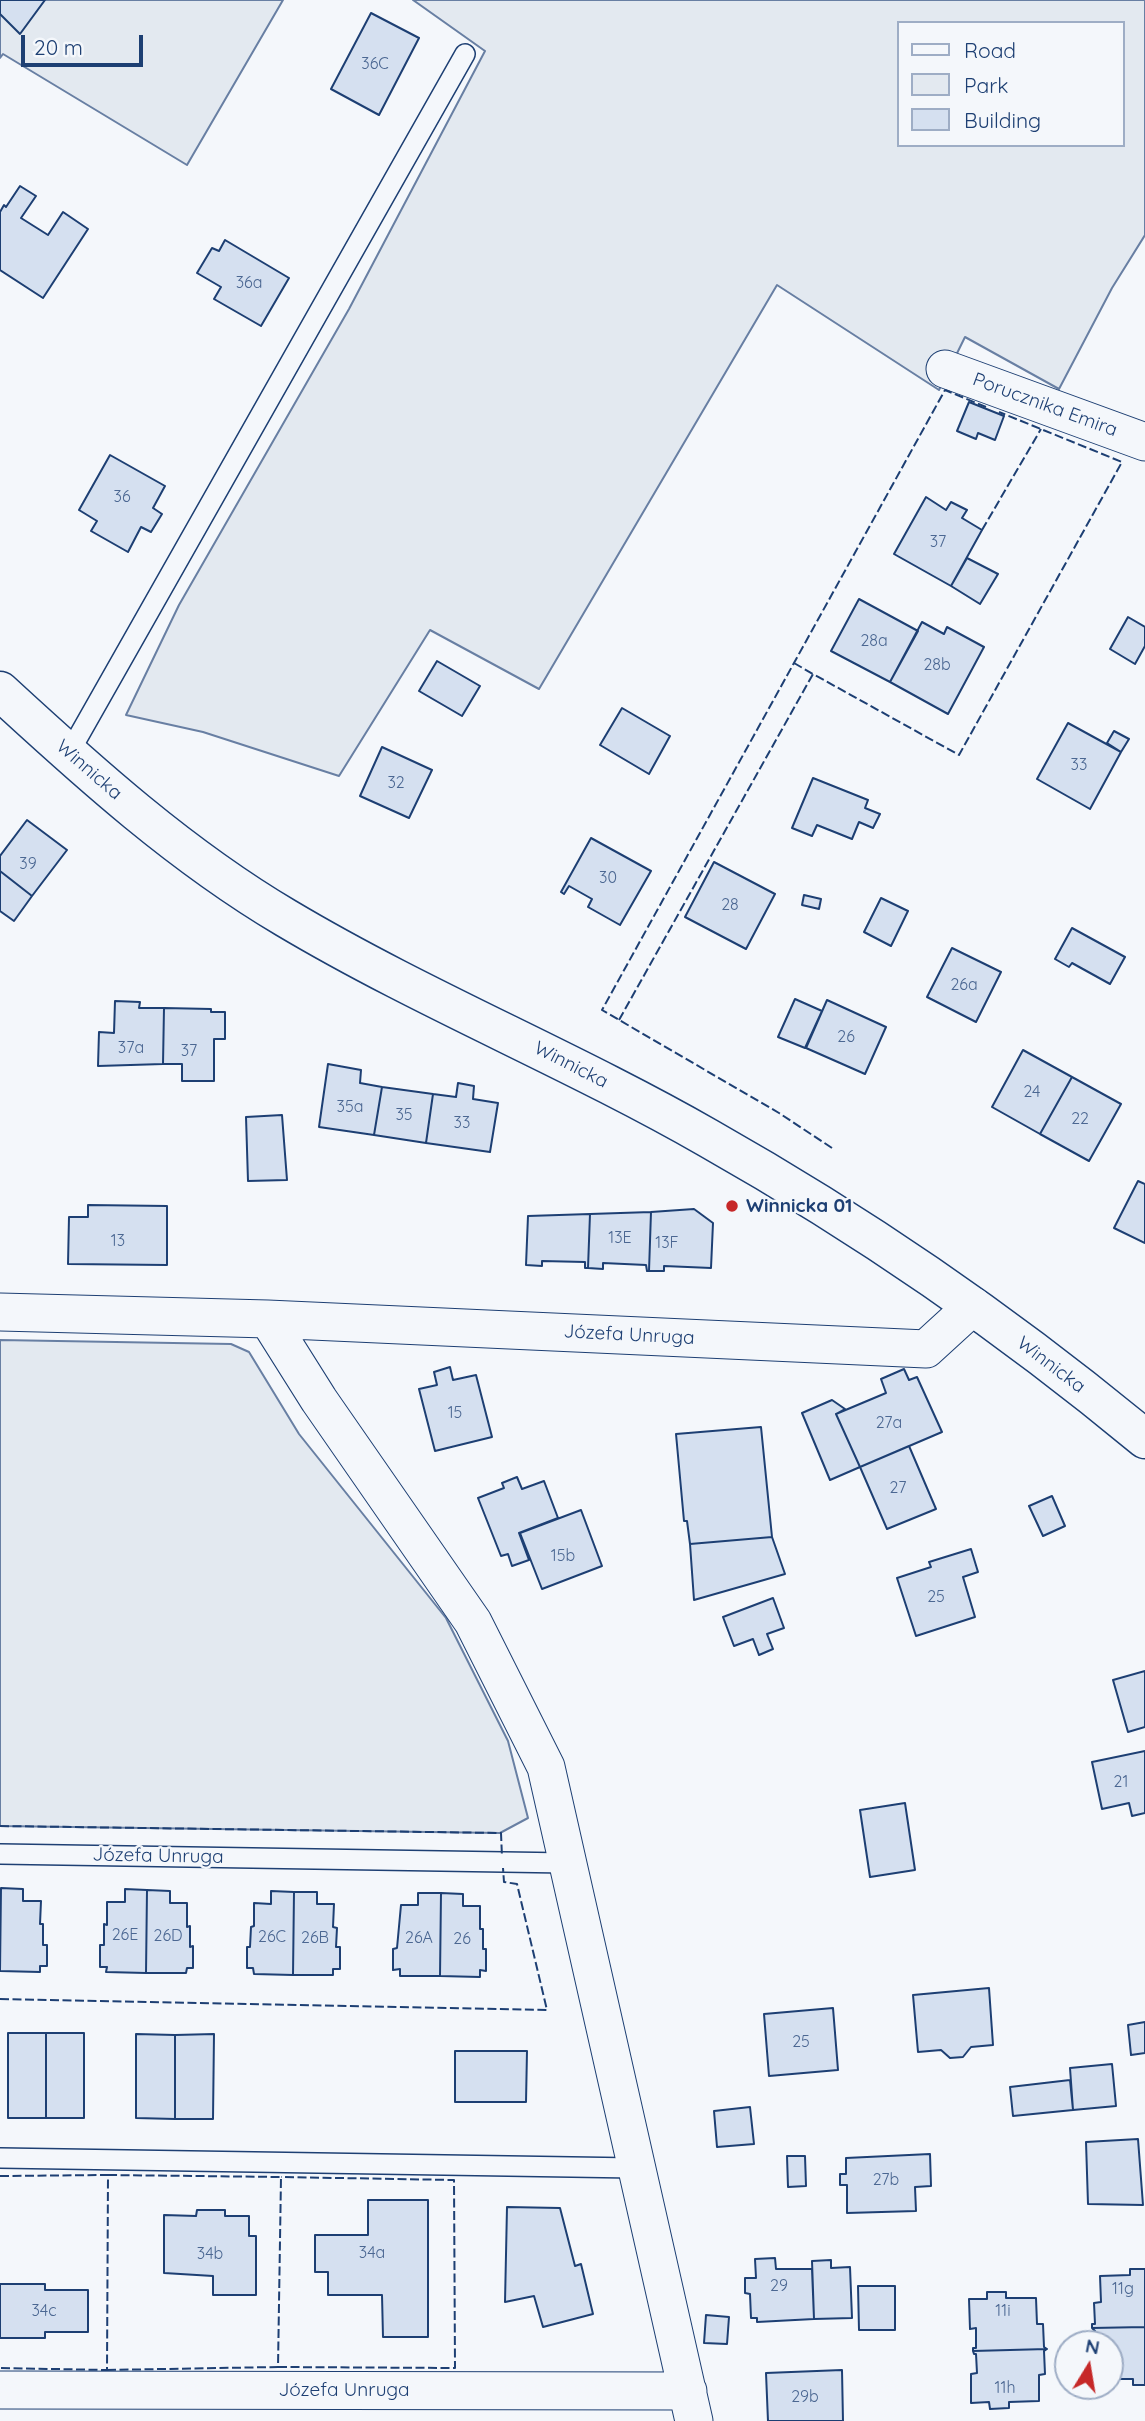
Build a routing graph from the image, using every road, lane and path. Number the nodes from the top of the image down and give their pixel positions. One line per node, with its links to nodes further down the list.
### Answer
1 (465, 54): 5 (lane)
2 (945, 369): 3 (street, Porucznika Emira)
3 (1145, 442)
4 (0, 691): 5 (street, Winnicka)
5 (69, 753): 6 (street, Winnicka)
6 (973, 1306): 8 (street, Józefa Unruga); 9 (street, Winnicka)
7 (0, 1312): 8 (street, Józefa Unruga)
8 (268, 1319): 11 (street, Józefa Unruga)
9 (1145, 1439)
10 (0, 1854): 11 (lane, Józefa Unruga)
11 (567, 1863): 13 (street, Józefa Unruga)
12 (0, 2158): 13 (lane)
13 (635, 2168): 15 (street, Józefa Unruga)
14 (0, 2390): 15 (street, Józefa Unruga)
15 (691, 2406)

